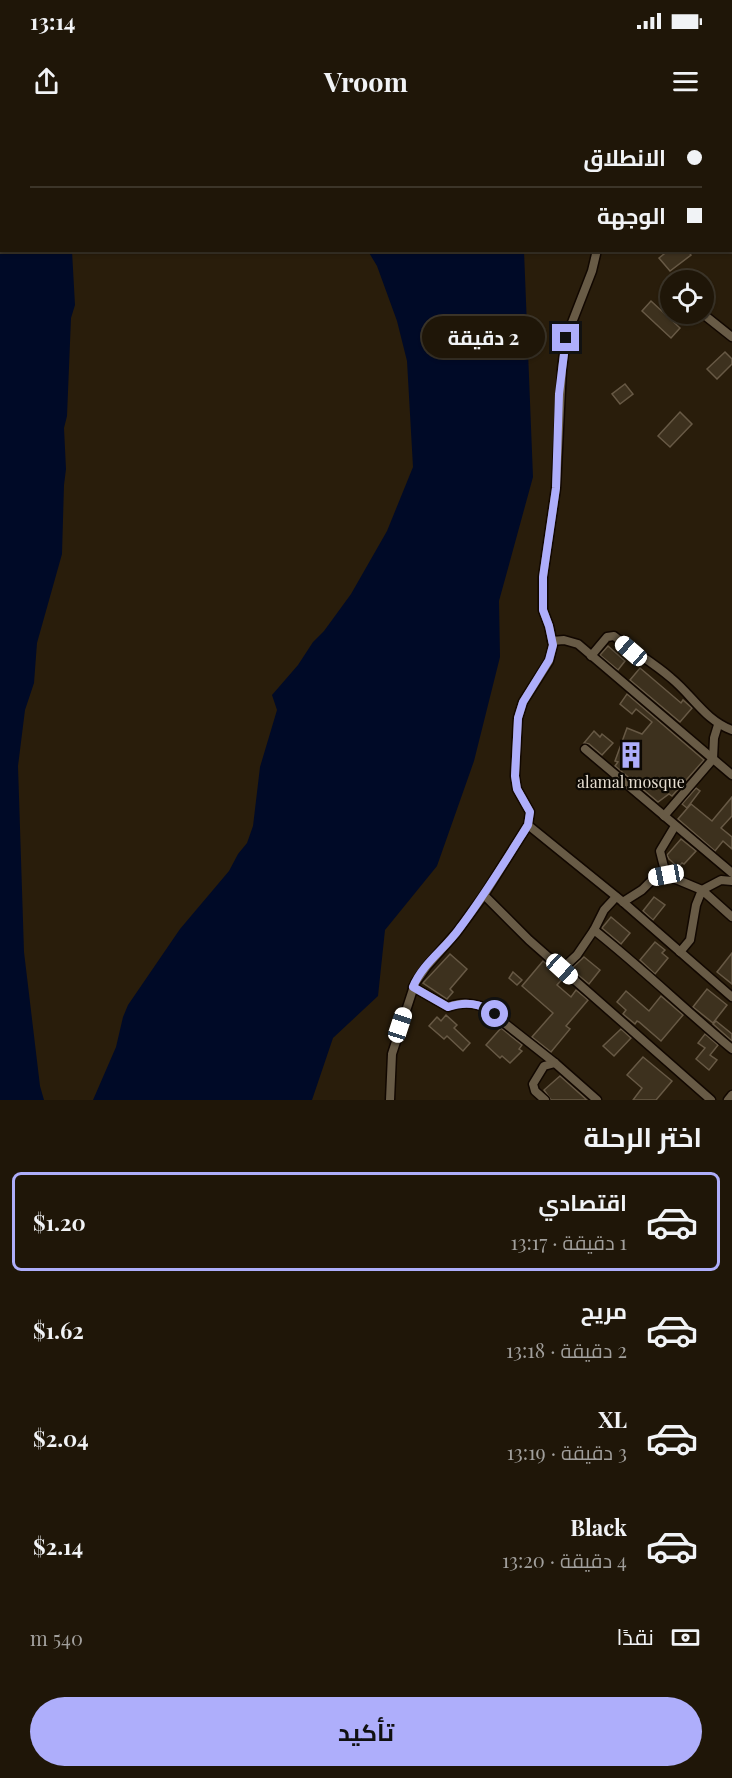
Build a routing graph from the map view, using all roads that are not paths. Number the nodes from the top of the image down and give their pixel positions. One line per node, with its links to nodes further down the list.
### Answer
1 (597, 252): 4 (street)
2 (714, 323): 3 (street)
3 (732, 338)
4 (552, 641): 5 (street); 12 (street)
5 (591, 656): 6 (street); 9 (street)
6 (718, 725): 7 (street); 9 (street)
7 (731, 728)
8 (585, 749): 11 (street)
9 (713, 759): 10 (street); 11 (street)
10 (732, 775)
11 (664, 816): 13 (street)
12 (528, 825): 18 (street); 19 (street)
13 (675, 826): 14 (street); 15 (street)
14 (732, 873)
15 (666, 875): 17 (street); 19 (street)
16 (732, 881): 17 (street)
17 (702, 890): 20 (street); 22 (street)
18 (484, 895): 23 (street); 24 (street)
19 (620, 900): 21 (street); 22 (street)
20 (732, 917)
21 (594, 930): 23 (street); 26 (street)
22 (680, 952): 25 (street)
23 (562, 969): 32 (street)
24 (413, 987): 27 (street); 29 (street)
25 (732, 997)
26 (732, 1049)
27 (555, 1063): 30 (street); 31 (street)
28 (732, 1095): 33 (street)
29 (390, 1100)
30 (545, 1100)
31 (597, 1100)
32 (711, 1100)
33 (728, 1100)

